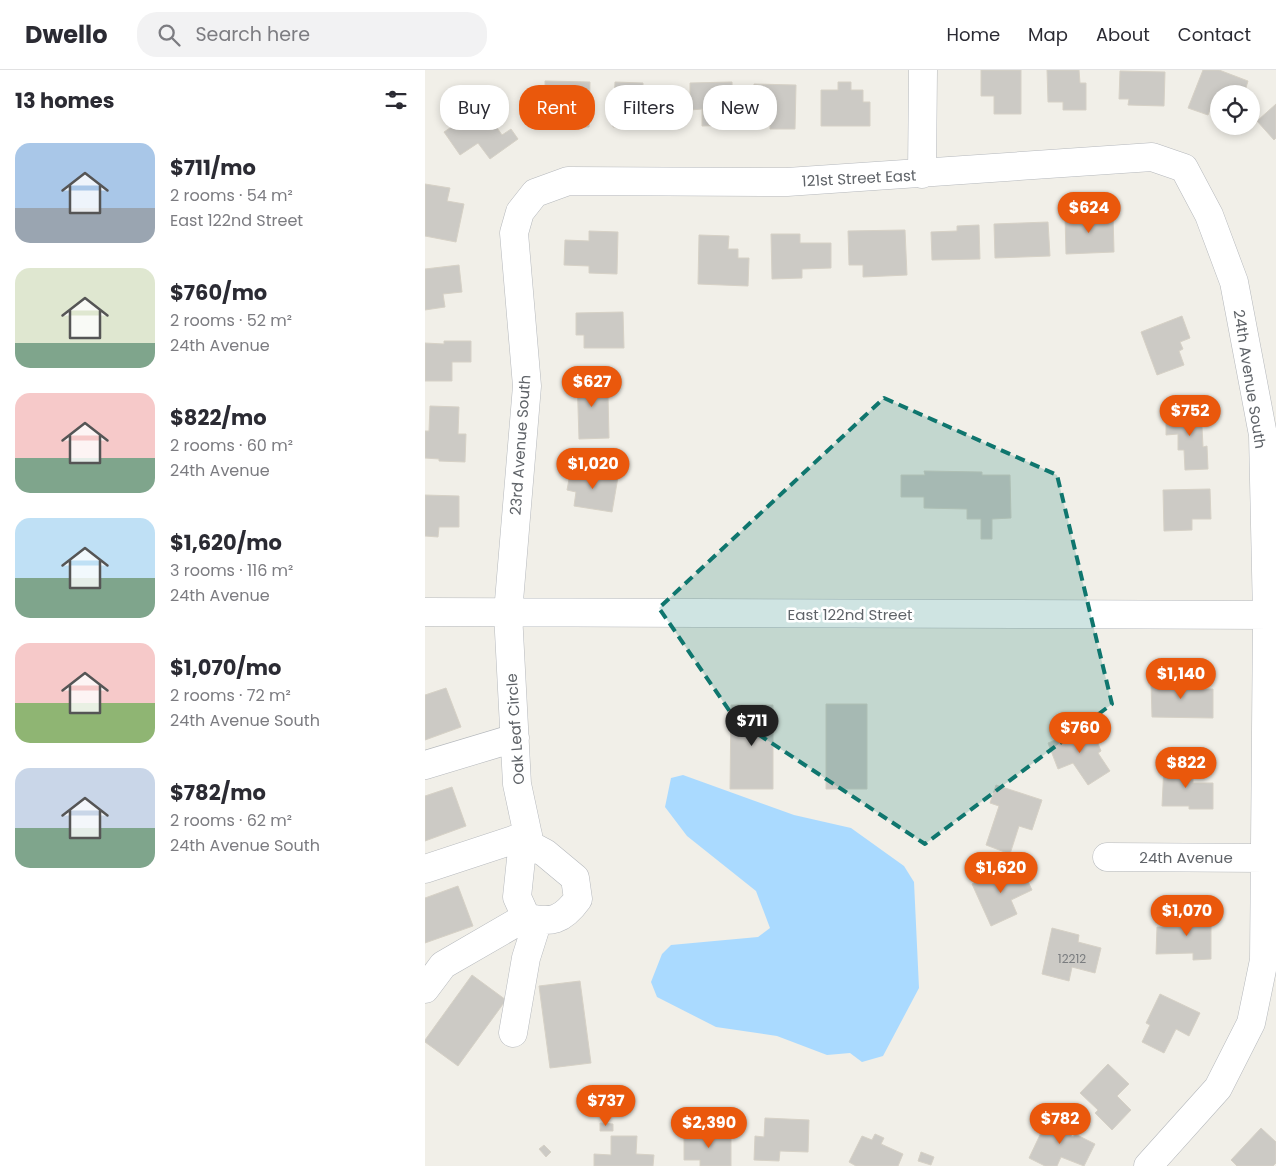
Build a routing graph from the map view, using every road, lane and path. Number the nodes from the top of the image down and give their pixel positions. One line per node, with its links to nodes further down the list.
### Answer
1 (923, 70): 3 (street)
2 (1184, 168): 3 (street, 121st Street East); 7 (street, 24th Avenue South)
3 (922, 174): 4 (street, 121st Street East)
4 (535, 193): 6 (street, 23rd Avenue South)
5 (425, 612): 6 (street, East 122nd Street)
6 (508, 613): 7 (street, East 122nd Street); 8 (street, Oak Leaf Circle)
7 (1271, 615): 12 (street, 24th Avenue South)
8 (515, 738): 9 (street); 10 (street, Oak Leaf Circle)
9 (425, 765)
10 (529, 840): 13 (street); 14 (street); 14 (street)
11 (1107, 857): 12 (street, 24th Avenue)
12 (1265, 858): 17 (street, 24th Avenue South)
13 (425, 869)
14 (532, 919): 15 (street); 16 (street)
15 (425, 989)
16 (513, 1032)
17 (1148, 1166)

